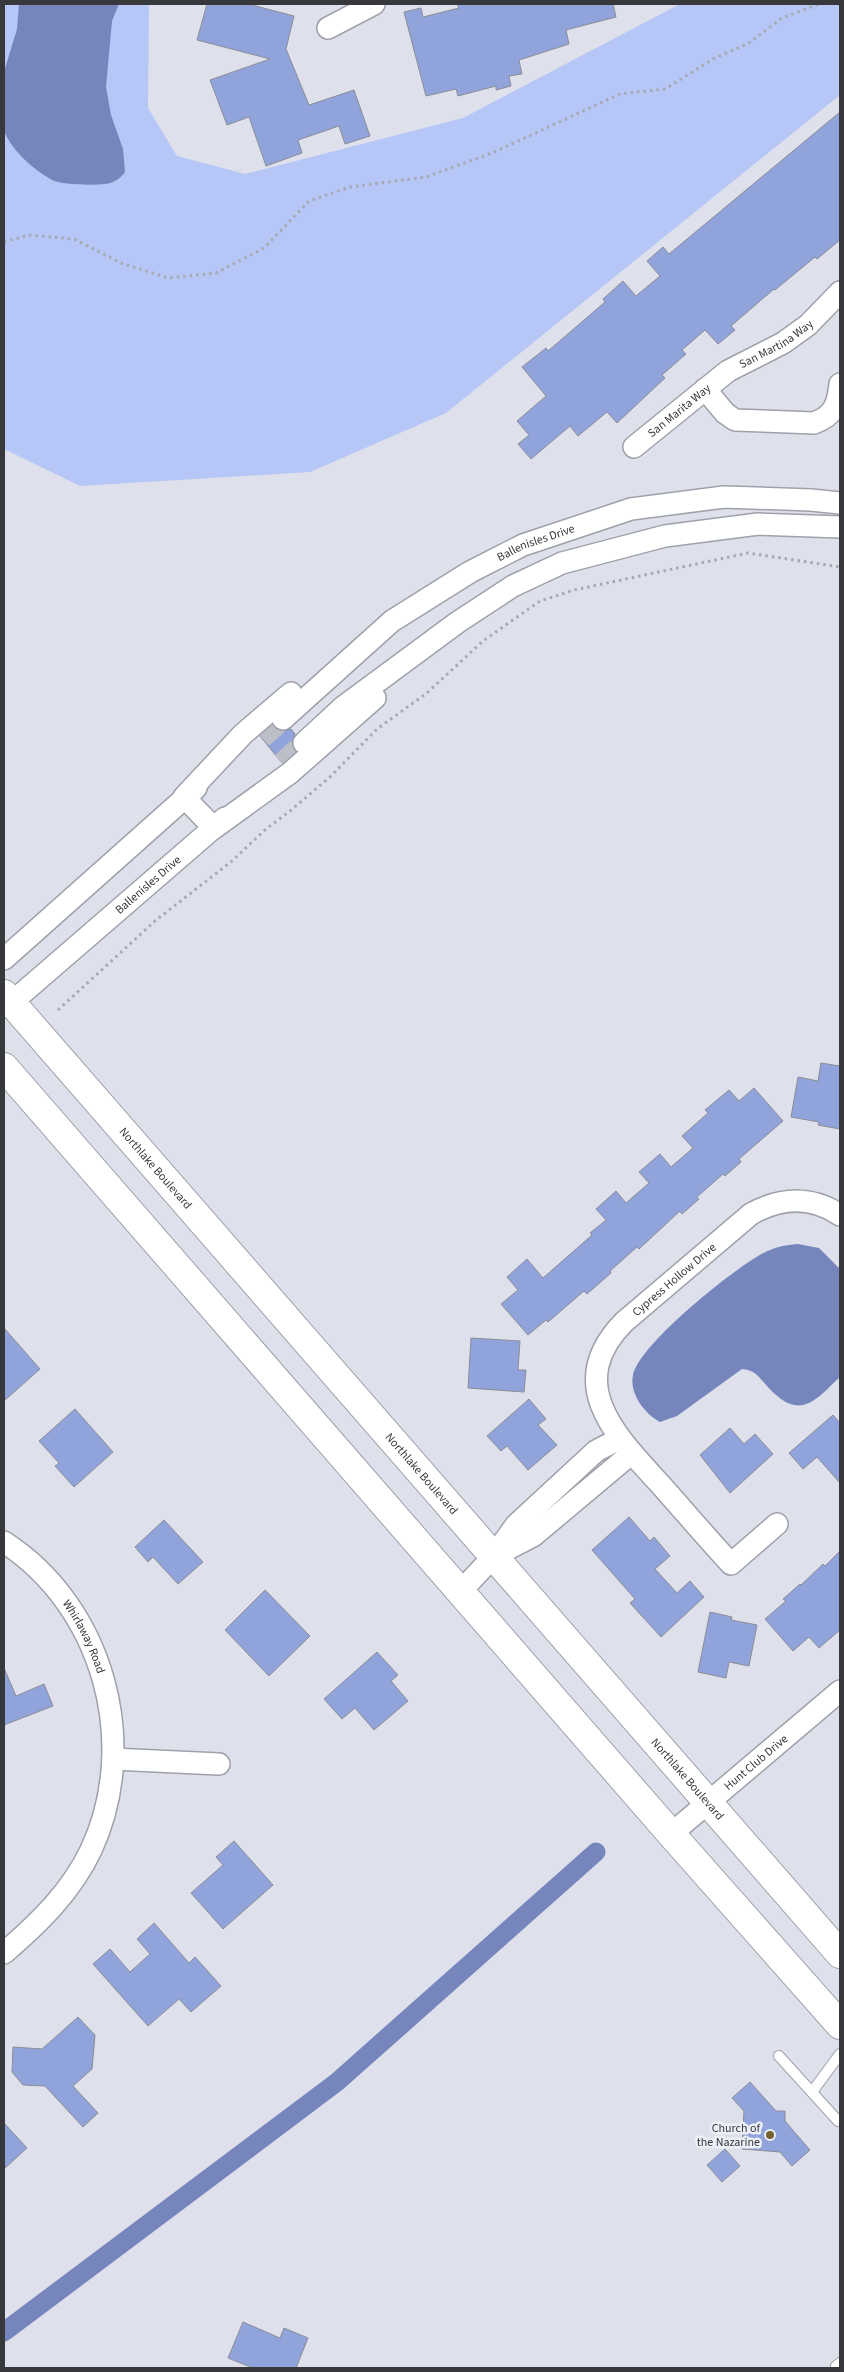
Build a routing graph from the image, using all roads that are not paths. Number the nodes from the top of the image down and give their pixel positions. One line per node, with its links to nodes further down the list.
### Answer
1 (374, 4): 2 (street)
2 (328, 28)
3 (840, 292): 5 (street, San Martina Way)
4 (840, 384): 5 (street, San Marita Way)
5 (706, 389): 6 (street, San Marita Way)
6 (634, 447)
7 (840, 503): 9 (street, Ballenisles Drive)
8 (840, 526): 10 (street)
9 (392, 621): 11 (street, Ballenisles Drive); 17 (street)
10 (425, 646): 12 (street); 18 (street)
11 (323, 684): 12 (street); 13 (street, Ballenisles Drive)
12 (343, 707): 15 (street)
13 (283, 719)
14 (262, 738): 17 (street)
15 (304, 743)
16 (282, 763): 18 (street, Ballenisles Drive)
17 (184, 796): 18 (street); 19 (street)
18 (214, 828): 20 (street, Ballenisles Drive)
19 (4, 959)
20 (6, 1002): 26 (main road, Northlake Boulevard)
21 (4, 1067): 27 (main road)
22 (840, 1215): 23 (street, Cypress Hollow Drive)
23 (625, 1446): 24 (street, Cypress Hollow Drive); 26 (street)
24 (777, 1524)
25 (4, 1542): 29 (street, Whirlaway Road)
26 (493, 1557): 27 (street); 31 (main road, Northlake Boulevard)
27 (460, 1592): 32 (main road)
28 (840, 1691): 31 (street, Hunt Club Drive)
29 (113, 1759): 30 (street); 33 (street, Whirlaway Road)
30 (219, 1764)
31 (708, 1804): 32 (street, Hunt Club Drive); 34 (main road, Northlake Boulevard)
32 (671, 1834): 35 (main road)
33 (4, 1953)
34 (840, 1954)
35 (840, 2025)
36 (840, 2054): 38 (lane)
37 (779, 2056): 38 (lane)
38 (812, 2092): 39 (lane)
39 (838, 2121)
40 (840, 2362): 41 (lane)
41 (838, 2368)

